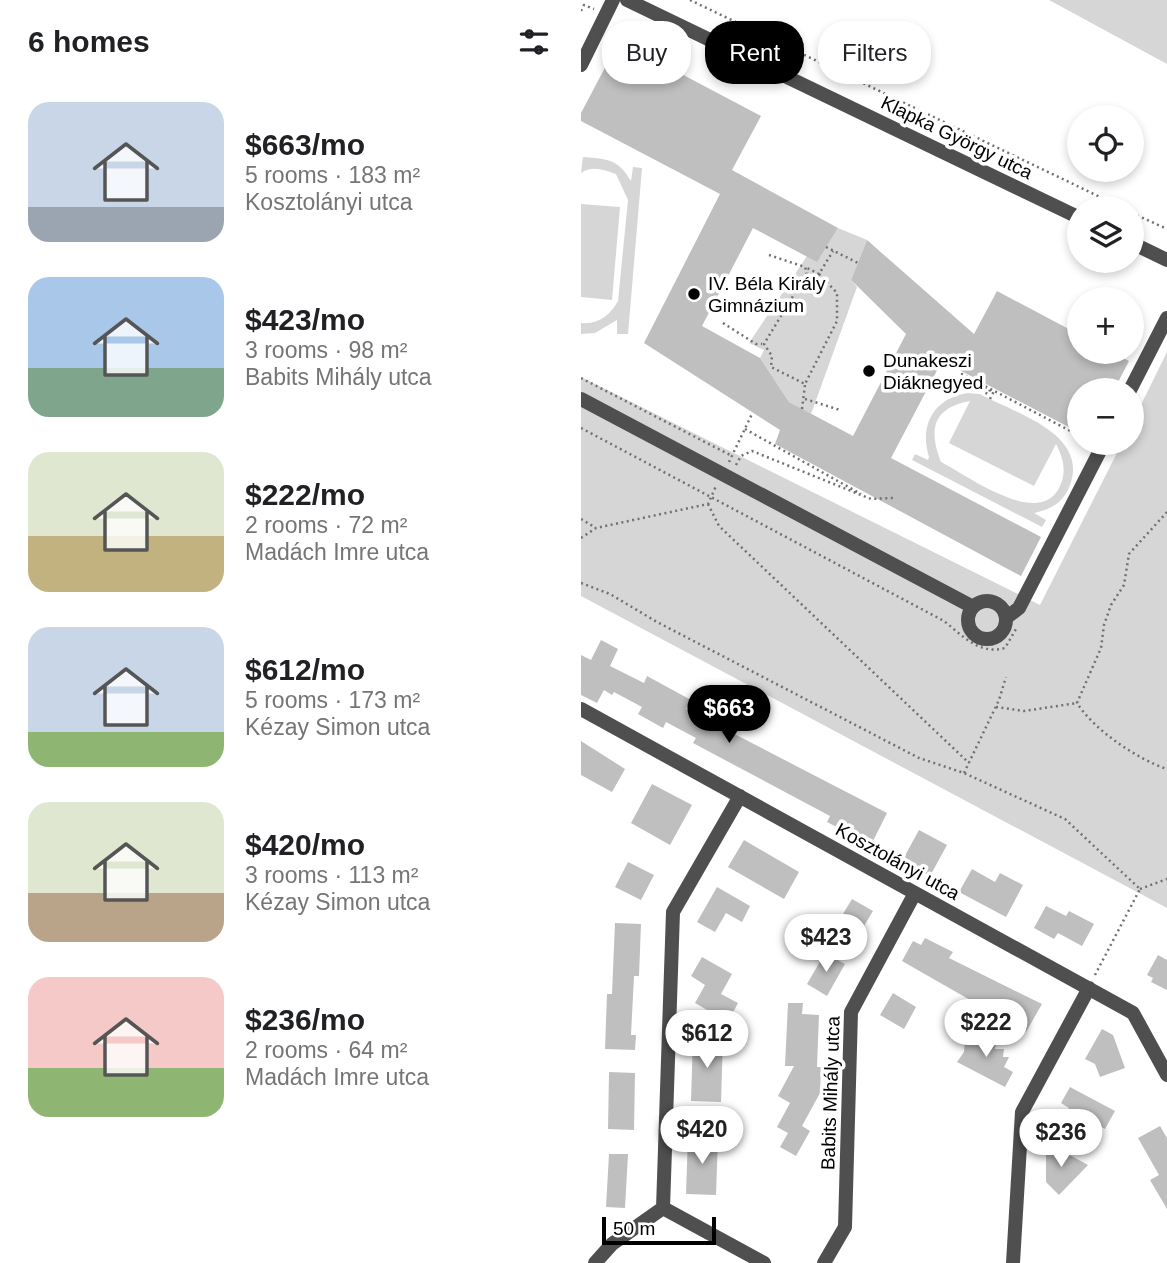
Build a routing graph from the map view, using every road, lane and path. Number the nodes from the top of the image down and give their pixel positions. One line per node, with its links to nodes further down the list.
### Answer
1 (613, 0): 4 (street)
2 (627, 0): 6 (street, Klapka György utca)
3 (690, 0): 5 (path)
4 (581, 65)
5 (1098, 196)
6 (1067, 212)
7 (1144, 218): 8 (path)
8 (1167, 229)
9 (826, 247): 11 (path)
10 (1144, 249): 13 (street)
11 (833, 251): 14 (path); 16 (path)
12 (769, 255): 15 (path)
13 (1167, 260)
14 (858, 263)
15 (805, 267): 16 (path); 19 (path)
16 (819, 274): 23 (path)
17 (1167, 318): 22 (street)
18 (723, 323): 19 (path)
19 (764, 344): 23 (path)
20 (581, 378): 35 (path)
21 (956, 378): 24 (path)
22 (1136, 378)
23 (805, 384): 25 (path)
24 (994, 391): 26 (path); 33 (path)
25 (805, 398): 28 (path); 29 (path)
26 (990, 399)
27 (581, 400): 36 (street)
28 (801, 409)
29 (840, 410)
30 (752, 414): 32 (path)
31 (581, 428): 37 (path)
32 (745, 429): 35 (path); 39 (path)
33 (1067, 429)
34 (1098, 455): 47 (street)
35 (732, 456): 36 (path)
36 (725, 476): 37 (path); 39 (path); 46 (street)
37 (712, 495): 40 (path); 47 (path)
38 (893, 498): 39 (path)
39 (871, 499)
40 (708, 504): 43 (path); 52 (path)
41 (1167, 512): 49 (path)
42 (581, 519): 43 (path)
43 (596, 528): 44 (path)
44 (581, 538)
45 (581, 583): 54 (path)
46 (973, 607): 47 (street); 47 (street)
47 (1012, 622)
48 (1006, 677): 50 (path)
49 (1077, 703): 50 (path); 53 (path)
50 (996, 707): 52 (path)
51 (581, 709): 55 (street, Kosztolányi utca)
52 (969, 763): 54 (path)
53 (1167, 769)
54 (964, 774): 57 (path)
55 (740, 796): 58 (street, Kosztolányi utca); 61 (street)
56 (1167, 879): 57 (path)
57 (1140, 890): 59 (path)
58 (915, 892): 59 (street, Kosztolányi utca); 64 (street, Babits Mihály utca)
59 (1089, 988): 60 (street, Kosztolányi utca); 65 (street)
60 (1167, 1075)
61 (663, 1208): 62 (street); 63 (street)
62 (595, 1263)
63 (764, 1263)
64 (824, 1263)
65 (1013, 1263)

